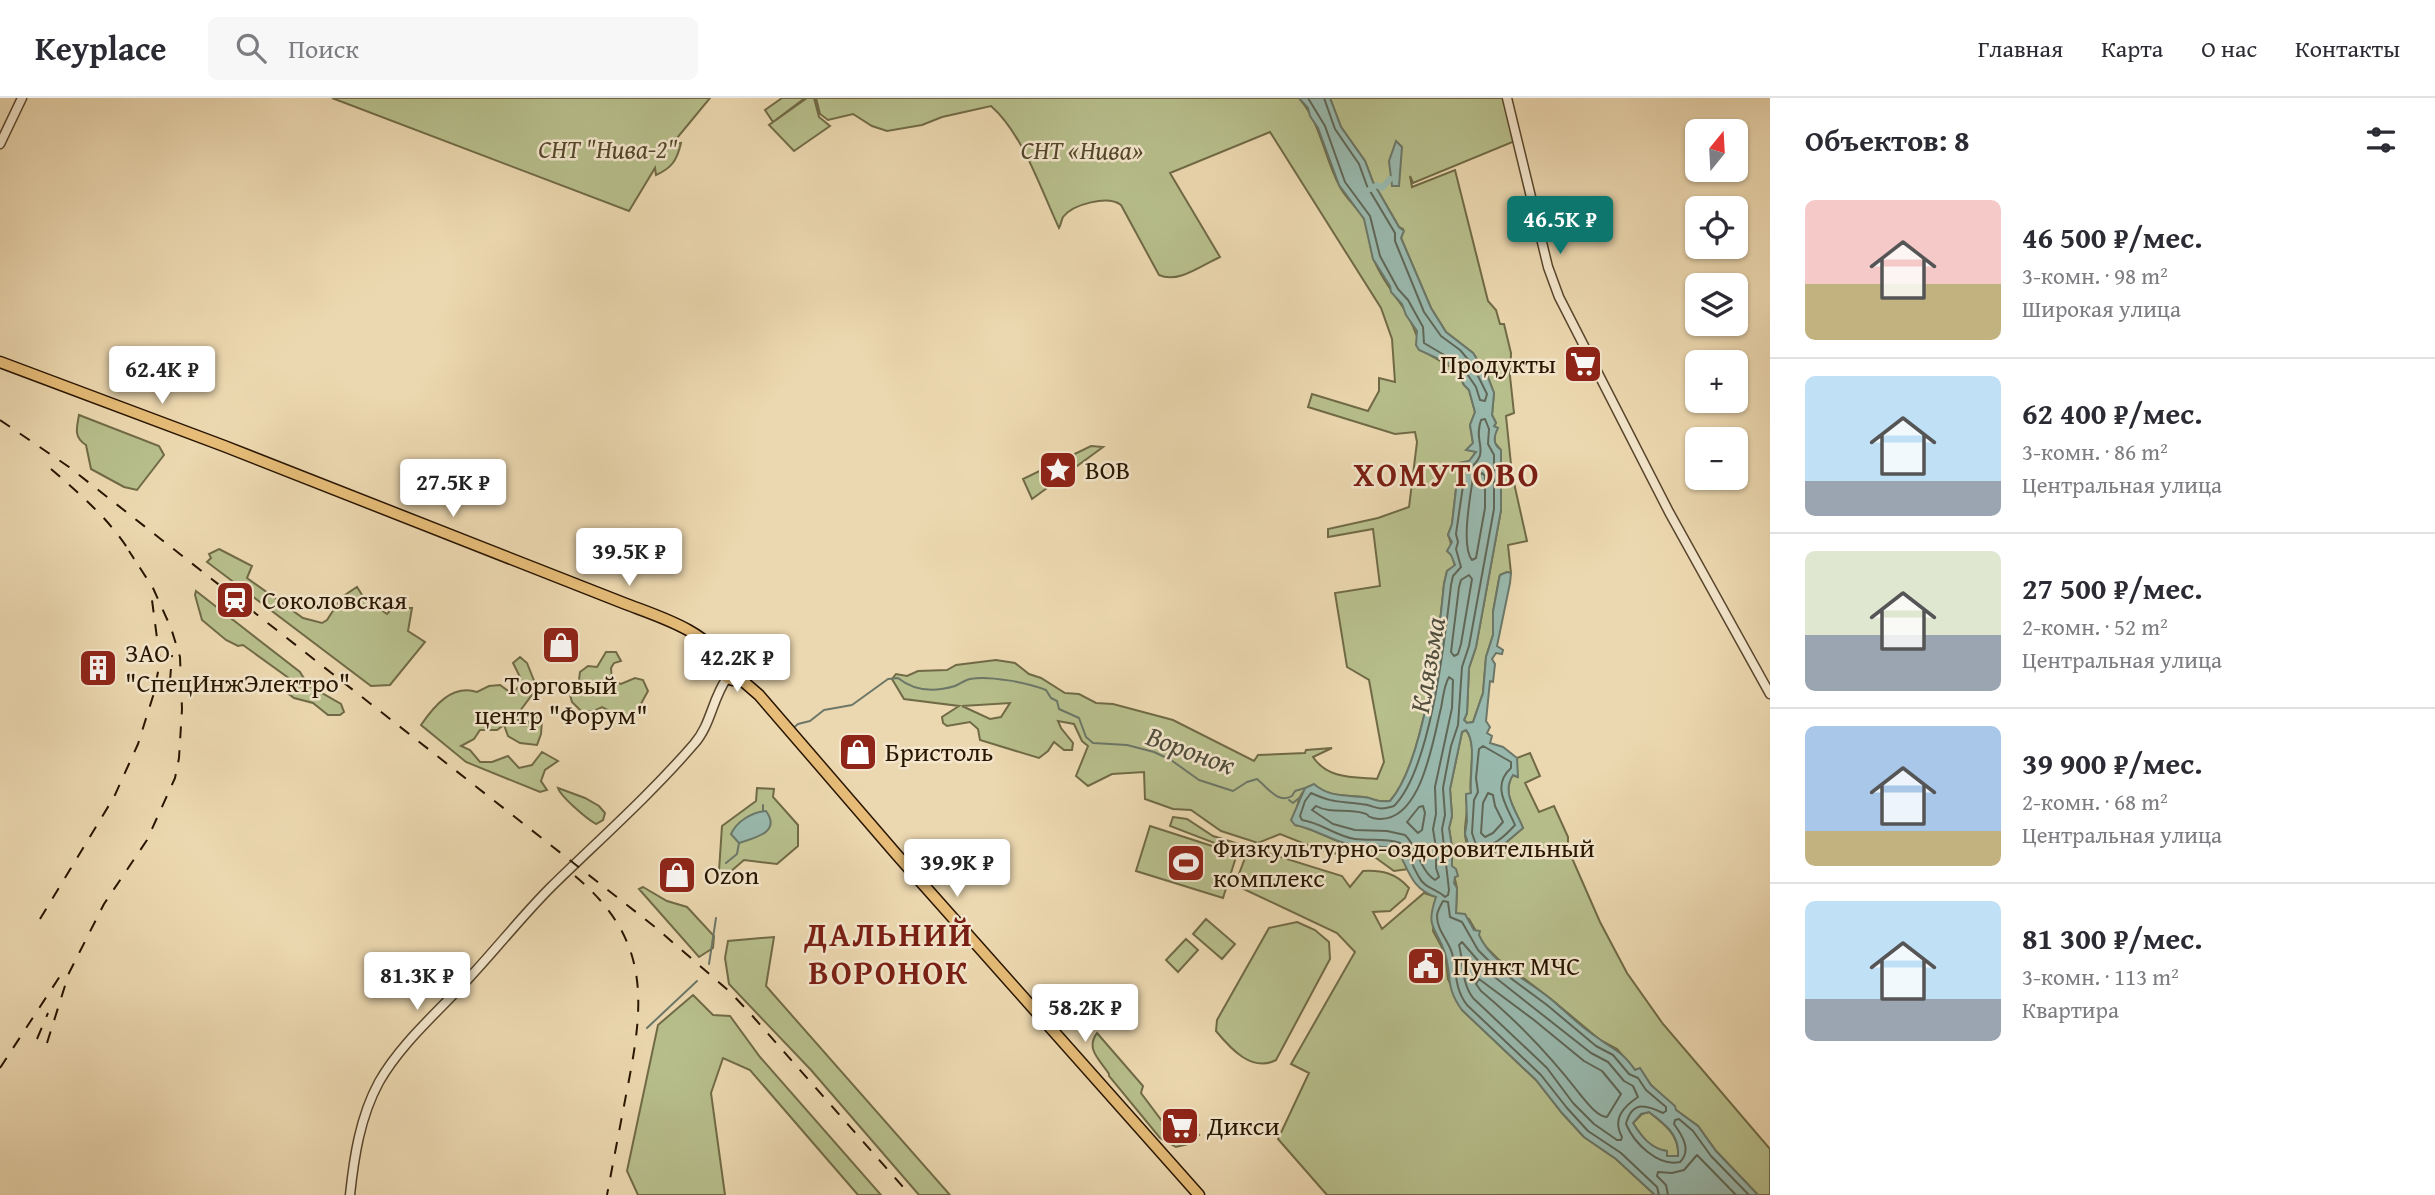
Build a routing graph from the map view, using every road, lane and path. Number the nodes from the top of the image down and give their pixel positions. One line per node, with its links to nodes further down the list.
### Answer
1 (22, 98): 3 (street)
2 (1507, 98): 6 (street)
3 (0, 144)
4 (0, 362): 5 (main road)
5 (731, 674): 7 (street); 8 (main road)
6 (1770, 694)
7 (350, 1195)
8 (1199, 1195)

